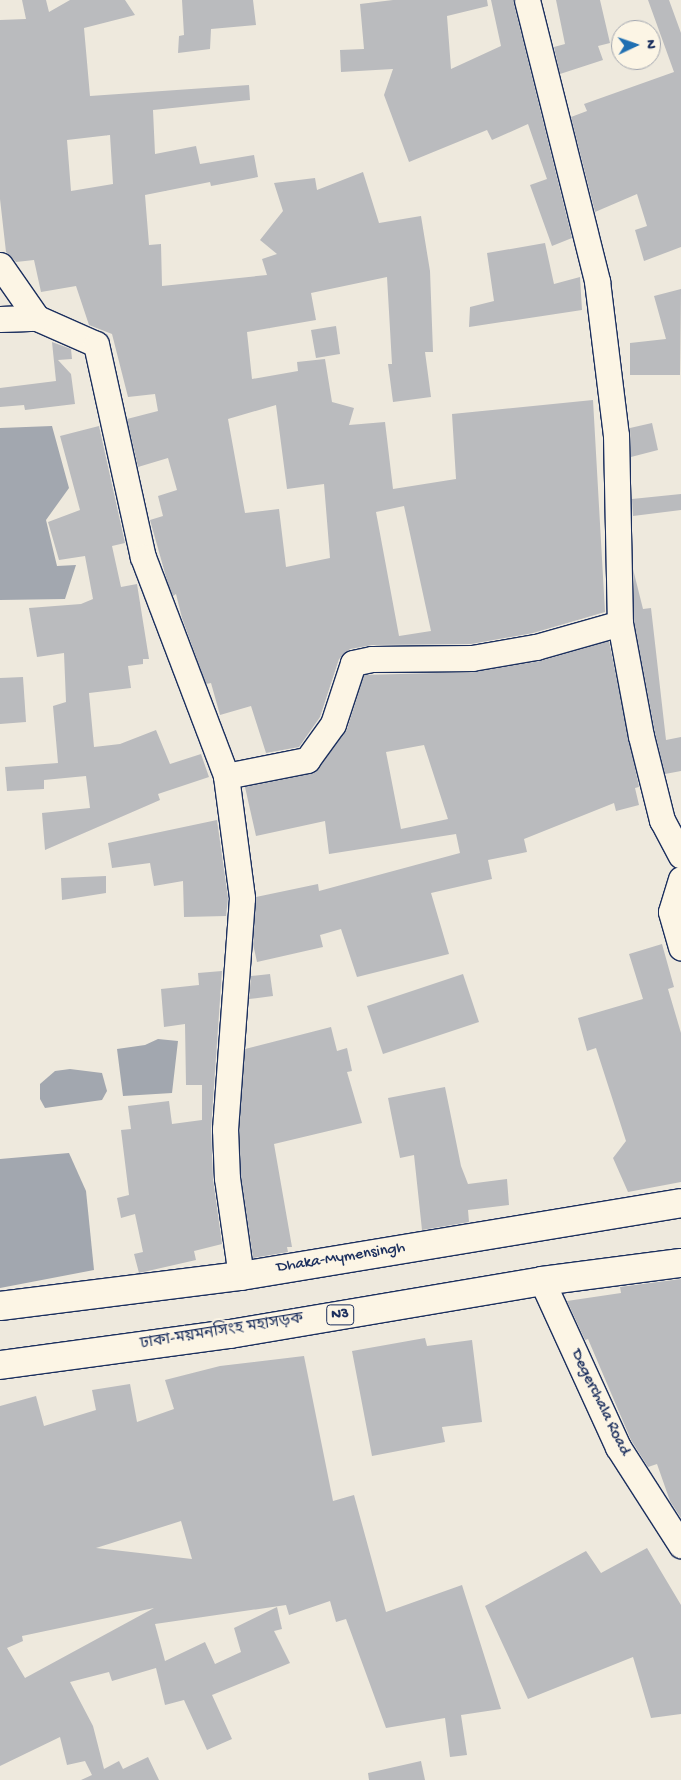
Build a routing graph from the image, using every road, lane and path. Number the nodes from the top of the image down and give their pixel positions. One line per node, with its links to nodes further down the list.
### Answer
1 (526, 0): 5 (street)
2 (0, 265): 3 (street)
3 (37, 318): 4 (street); 6 (street)
4 (0, 319)
5 (620, 623): 6 (street); 7 (street)
6 (226, 776): 12 (street)
7 (681, 855)
8 (681, 879): 9 (street)
9 (681, 948)
10 (681, 1203): 12 (highway, Dhaka-Mymensingh)
11 (681, 1263): 13 (highway, ঢাকা-ময়মনসিংহ মহাসড়ক / N3)
12 (240, 1276): 14 (highway, Dhaka-Mymensingh)
13 (542, 1281): 15 (highway, ঢাকা-ময়মনসিংহ মহাসড়ক / N3); 16 (street, Degerchala Road)
14 (0, 1306)
15 (0, 1365)
16 (681, 1545)

